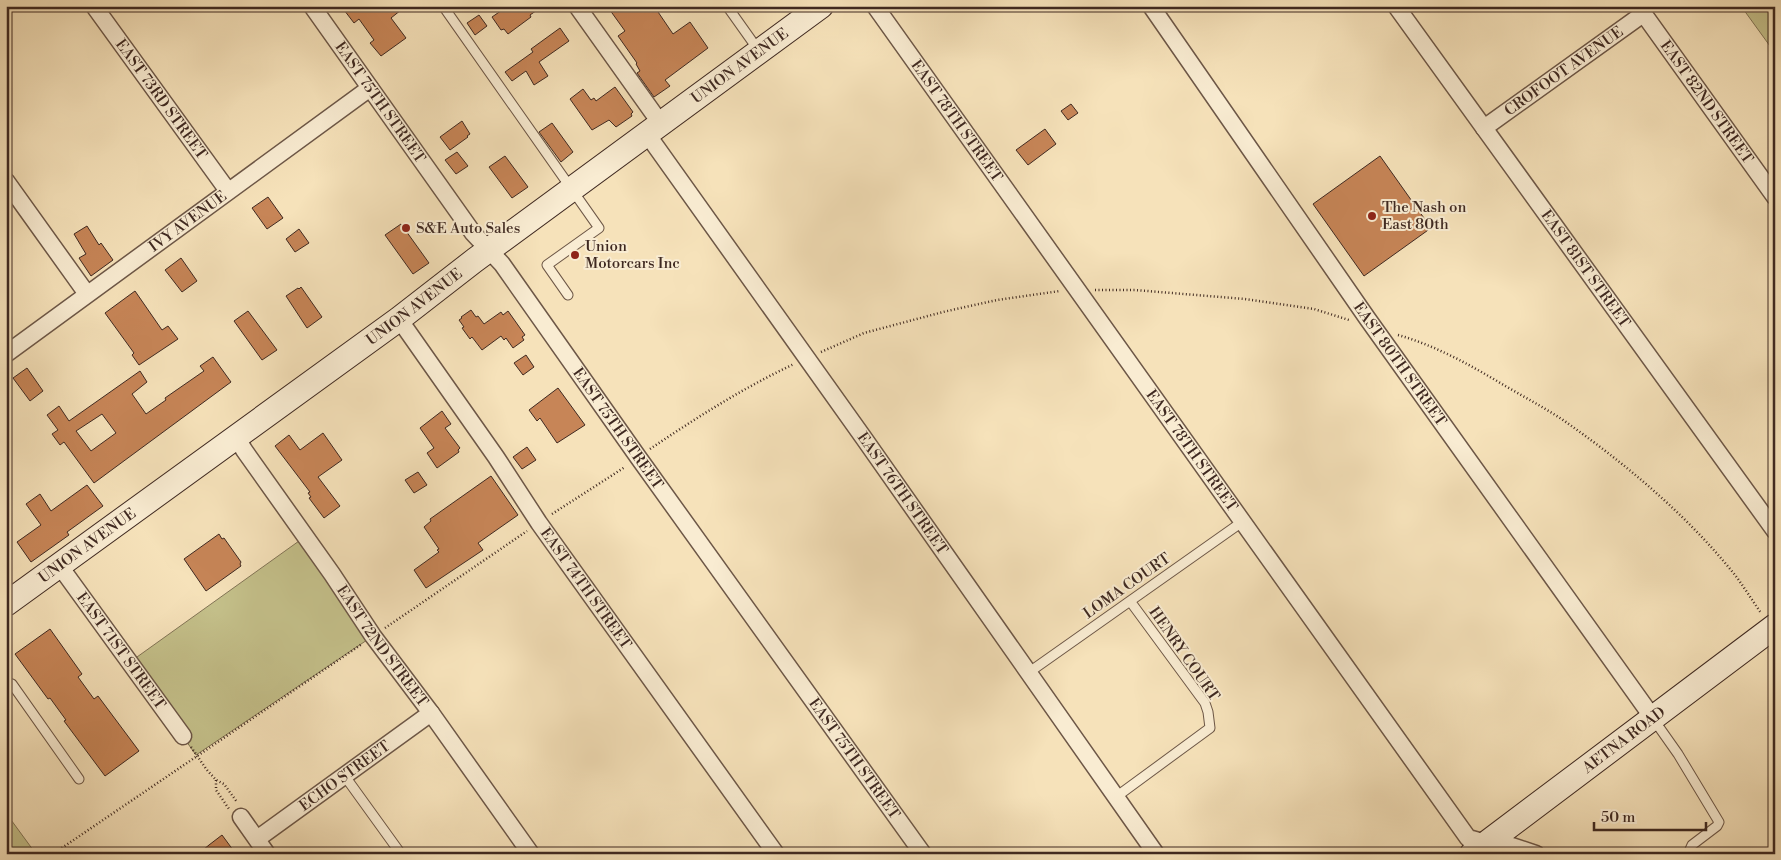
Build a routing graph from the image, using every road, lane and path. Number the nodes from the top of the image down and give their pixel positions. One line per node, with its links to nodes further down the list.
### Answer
1 (94, 6): 17 (street, EAST 73RD STREET)
2 (443, 6): 16 (lane)
3 (577, 6): 14 (street, EAST 76TH STREET)
4 (727, 6): 11 (lane)
5 (821, 6): 11 (main road, UNION AVENUE)
6 (875, 6): 34 (street, EAST 78TH STREET)
7 (1151, 6): 46 (street, EAST 80TH STREET)
8 (1396, 6): 13 (street, EAST 81ST STREET)
9 (317, 8): 12 (street, EAST 75TH STREET)
10 (1640, 10): 13 (street, CROFOOT AVENUE); 18 (street, EAST 82ND STREET)
11 (759, 52): 14 (main road, UNION AVENUE)
12 (370, 88): 17 (street, IVY AVENUE); 19 (street, EAST 75TH STREET)
13 (1484, 128): 36 (street, EAST 81ST STREET)
14 (654, 129): 16 (main road, UNION AVENUE); 43 (street, EAST 76TH STREET)
15 (6, 181): 22 (street)
16 (571, 189): 19 (main road, UNION AVENUE); 23 (lane)
17 (228, 191): 22 (street, IVY AVENUE)
18 (1775, 197)
19 (489, 250): 24 (main road, UNION AVENUE); 61 (street, EAST 75TH STREET)
20 (1091, 290): 25 (path)
21 (1064, 291): 28 (path)
22 (86, 294): 27 (street, IVY AVENUE)
23 (568, 295)
24 (399, 319): 30 (main road, UNION AVENUE); 60 (street, EAST 74TH STREET)
25 (1355, 322)
26 (1404, 336): 40 (path)
27 (6, 354)
28 (818, 354)
29 (799, 362): 31 (path)
30 (236, 436): 37 (main road, UNION AVENUE); 45 (street, EAST 72ND STREET)
31 (646, 452)
32 (630, 463): 33 (path)
33 (550, 516)
34 (1242, 522): 38 (lane, LOMA COURT); 55 (street, EAST 78TH STREET)
35 (529, 529): 41 (path)
36 (1775, 531)
37 (59, 565): 39 (main road, UNION AVENUE); 47 (street, EAST 71ST STREET)
38 (1130, 601): 43 (lane, LOMA COURT); 52 (lane, HENRY COURT)
39 (6, 604)
40 (1770, 623): 46 (main road, AETNA ROAD)
41 (380, 631)
42 (365, 641): 48 (path)
43 (1028, 673): 52 (street, EAST 76TH STREET)
44 (6, 682): 50 (lane)
45 (431, 713): 49 (street, ECHO STREET); 59 (street, EAST 72ND STREET)
46 (1652, 718): 55 (main road, AETNA ROAD); 64 (lane)
47 (183, 736): 48 (path)
48 (196, 755): 51 (path); 56 (path)
49 (344, 775): 54 (street, ECHO STREET); 58 (lane)
50 (79, 779)
51 (216, 780): 53 (path); 53 (path)
52 (1116, 797): 62 (street, EAST 76TH STREET)
53 (241, 816): 54 (street)
54 (257, 839): 57 (street)
55 (1479, 848): 63 (street, EAST 78TH STREET)
56 (53, 854)
57 (267, 854)
58 (401, 854)
59 (531, 854)
60 (776, 854)
61 (923, 854)
62 (1156, 854)
63 (1536, 854)
64 (1688, 854)

